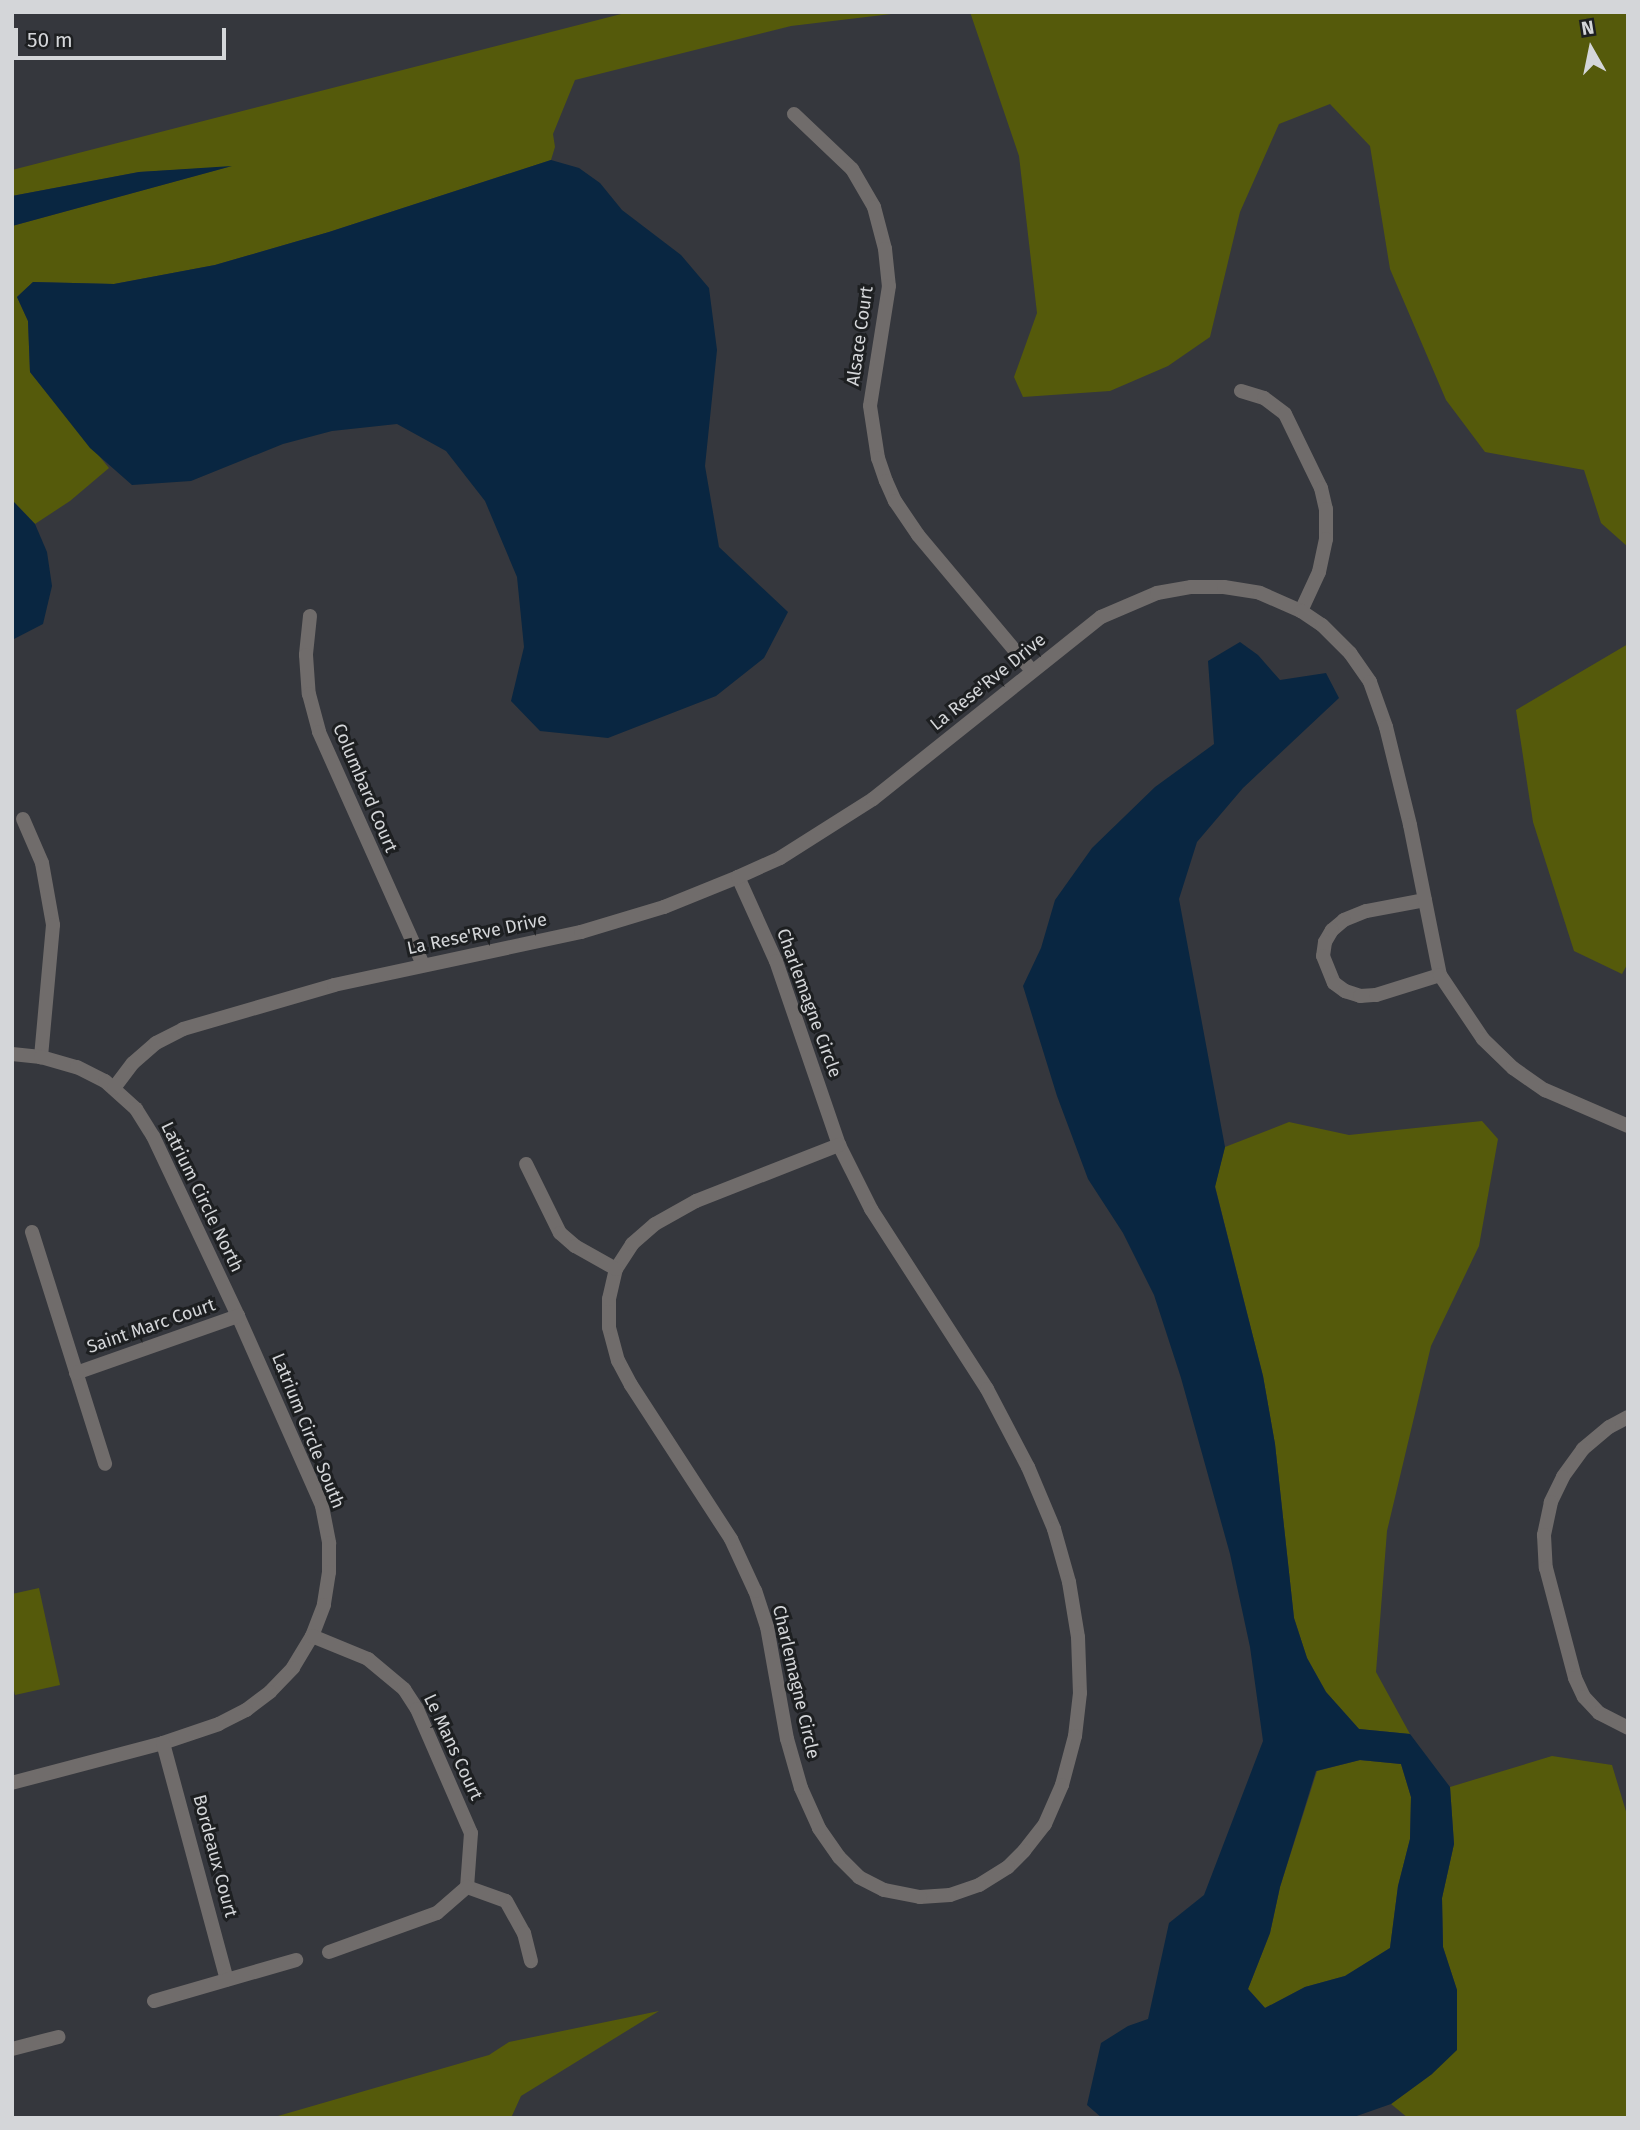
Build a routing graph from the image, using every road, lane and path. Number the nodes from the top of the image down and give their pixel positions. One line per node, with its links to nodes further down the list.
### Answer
1 (794, 114): 5 (street, Alsace Court)
2 (1241, 391): 3 (street)
3 (1301, 611): 5 (street, La Rese'Rve Drive); 8 (street, La Rese'Rve Drive)
4 (310, 617): 9 (street, Columbard Court)
5 (1032, 671): 7 (street, La Rese'Rve Drive)
6 (23, 819): 12 (street)
7 (738, 877): 9 (street, La Rese'Rve Drive); 15 (street, Charlemagne Circle)
8 (1425, 900): 10 (street, La Rese'Rve Drive); 10 (street)
9 (423, 965): 13 (street, La Rese'Rve Drive)
10 (1440, 975): 14 (street, La Rese'Rve Drive)
11 (12, 1054): 12 (street, Latrium Circle North)
12 (41, 1057): 13 (street, Latrium Circle North)
13 (114, 1088): 19 (street, Latrium Circle North)
14 (1628, 1126)
15 (839, 1145): 18 (street, Charlemagne Circle); 18 (street, Charlemagne Circle)
16 (526, 1164): 18 (street)
17 (32, 1232): 20 (street, Saint Marc Court)
18 (616, 1269)
19 (238, 1316): 20 (street, Saint Marc Court); 23 (street, Latrium Circle South)
20 (76, 1373): 22 (street, Saint Marc Court)
21 (1628, 1417): 24 (street)
22 (105, 1464)
23 (312, 1636): 25 (street, Latrium Circle South); 27 (street, Le Mans Court)
24 (1628, 1728)
25 (163, 1743): 26 (street, Latrium Circle South); 31 (street, Bordeaux Court)
26 (12, 1783)
27 (467, 1887): 28 (street); 30 (street)
28 (329, 1952)
29 (296, 1960): 31 (street)
30 (531, 1961)
31 (227, 1980): 32 (street)
32 (154, 2001)
33 (58, 2037): 34 (street)
34 (12, 2049)

